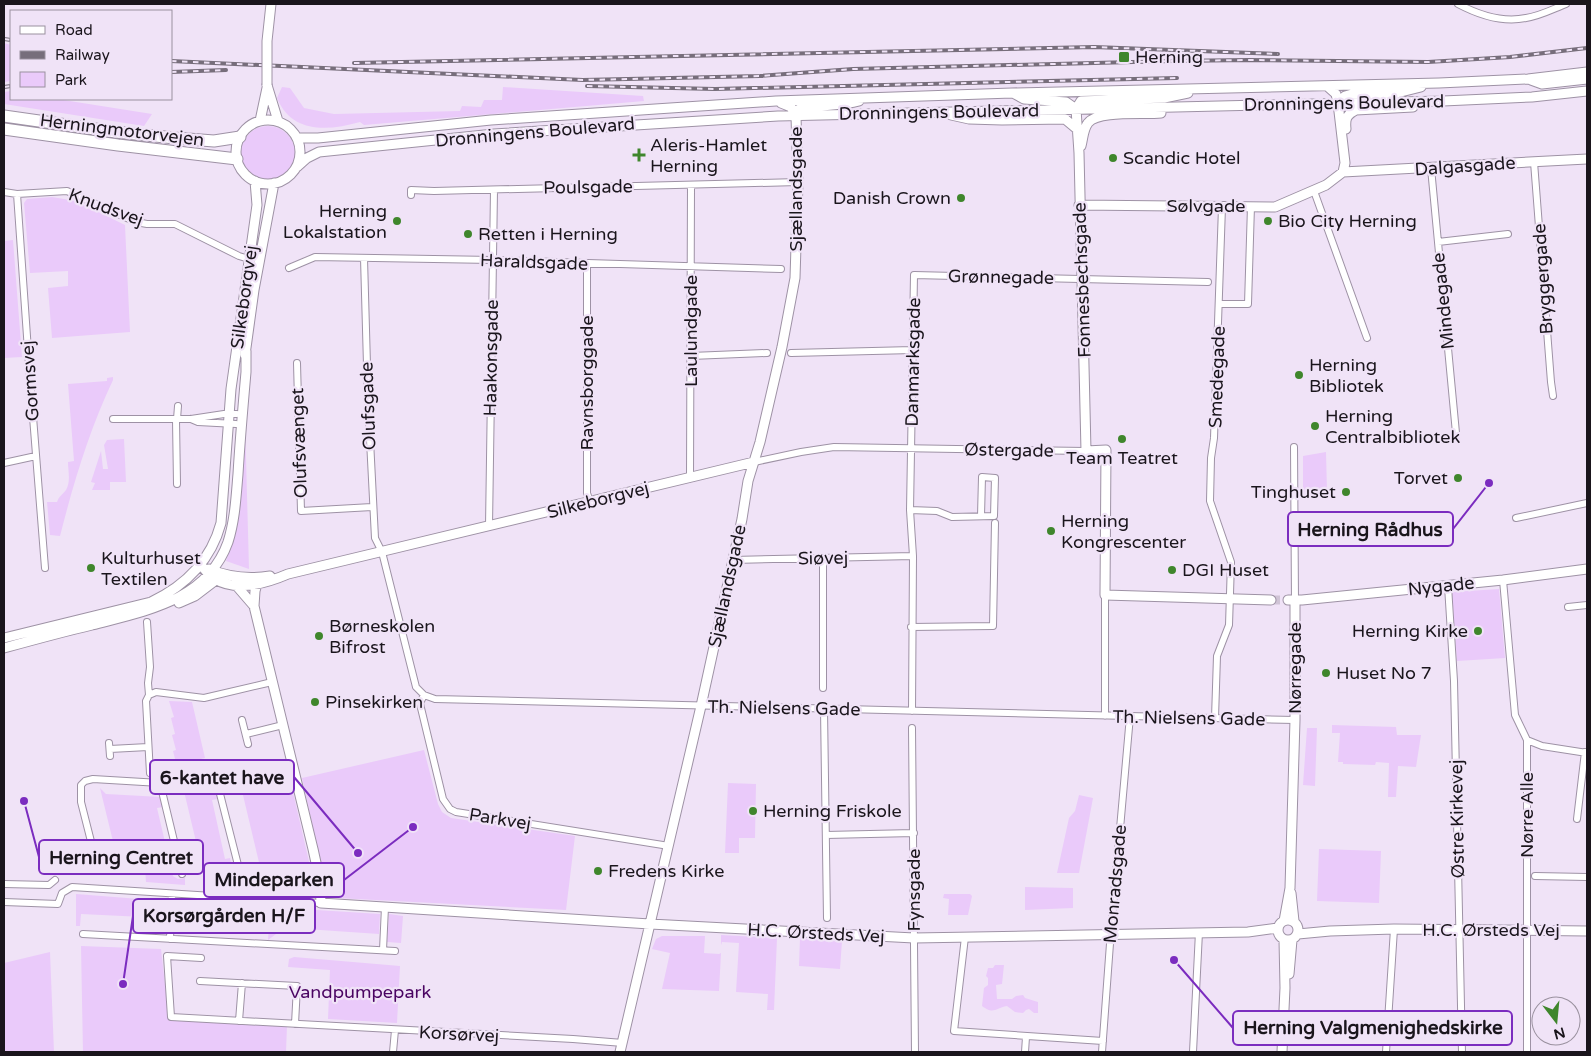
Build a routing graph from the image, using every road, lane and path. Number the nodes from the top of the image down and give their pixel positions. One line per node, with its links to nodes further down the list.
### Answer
1 (271, 4): 8 (main road, bridge)
2 (1458, 4): 3 (street)
3 (1566, 4)
4 (1587, 72): 5 (main road, Dronningens Boulevard)
5 (1528, 79): 6 (main road); 7 (main road, Dronningens Boulevard)
6 (1587, 79)
7 (1439, 83): 9 (main road, Dronningens Boulevard); 16 (main road)
8 (267, 85): 22 (main road); 23 (main road)
9 (1327, 86): 10 (main road, Dronningens Boulevard); 16 (main road)
10 (1211, 89): 12 (main road, Dronningens Boulevard); 18 (main road)
11 (1587, 91): 15 (main road, Dronningens Boulevard)
12 (1012, 93): 13 (main road, Dronningens Boulevard); 18 (main road)
13 (874, 97): 14 (main road, Dronningens Boulevard); 21 (main road)
14 (776, 101): 21 (main road); 27 (main road, Dronningens Boulevard)
15 (1426, 101): 16 (main road, Dronningens Boulevard); 28 (main road)
16 (1338, 103): 17 (main road, Dronningens Boulevard); 28 (main road)
17 (1177, 107): 18 (main road, Dronningens Boulevard); 29 (main road)
18 (1076, 109): 19 (main road, Dronningens Boulevard); 25 (main road, Fonnesbechsgade)
19 (939, 112): 21 (main road, Dronningens Boulevard); 25 (main road)
20 (4, 116): 26 (highway, Herningmotorvejen)
21 (796, 116): 33 (main road, Dronningens Boulevard); 37 (main road, Sjællandsgade)
22 (260, 121): 23 (main road); 26 (main road)
23 (278, 121): 27 (main road)
24 (4, 129): 30 (highway, Herningmotorvejen)
25 (1077, 129): 29 (main road, Fonnesbechsgade)
26 (240, 137): 30 (main road)
27 (298, 138): 33 (main road)
28 (1343, 144): 35 (main road)
29 (1078, 153): 45 (main road, Fonnesbechsgade)
30 (237, 159): 36 (main road)
31 (1587, 159): 32 (main road, Dalgasgade)
32 (1534, 162): 34 (main road, Dalgasgade); 69 (street, Bryggergade)
33 (297, 166): 38 (main road)
34 (1432, 168): 35 (main road, Dalgasgade); 49 (street, Mindegade)
35 (1343, 172): 41 (main road, Sølvgade)
36 (255, 181): 38 (main road); 51 (main road, Silkeborgvej)
37 (798, 182): 39 (street, Poulsgade); 80 (main road, Sjællandsgade)
38 (274, 183): 53 (main road, Silkeborgvej)
39 (691, 185): 40 (street, Poulsgade); 55 (street, Laulundgade)
40 (494, 190): 44 (street, Poulsgade); 52 (street, Haakonsgade)
41 (1314, 191): 47 (main road, Sølvgade); 62 (street)
42 (4, 192): 43 (street, Knudsvej)
43 (17, 194): 51 (street, Knudsvej); 79 (street, Gormsvej)
44 (411, 195)
45 (1080, 205): 46 (main road, Sølvgade); 59 (main road, Fonnesbechsgade)
46 (1222, 206): 47 (main road, Sølvgade); 61 (street, Smedegade)
47 (1251, 206): 61 (street, Smedegade)
48 (1508, 234): 49 (street)
49 (1438, 242): 75 (street, Mindegade)
50 (364, 258): 52 (street, Haraldsgade); 56 (street, Haraldsgade); 86 (street, Olufsgade)
51 (249, 259): 53 (street, Knudsvej); 72 (main road, Silkeborgvej)
52 (493, 260): 54 (street, Haraldsgade); 92 (street, Haakonsgade)
53 (260, 261): 64 (main road, Silkeborgvej)
54 (588, 264): 55 (street, Haraldsgade); 84 (street, Ravnsborggade)
55 (691, 267): 57 (street, Haraldsgade); 67 (street, Laulundgade)
56 (289, 268)
57 (781, 269)
58 (914, 275): 59 (street, Grønnegade); 63 (street, Danmarksgade)
59 (1081, 278): 60 (street, Grønnegade); 78 (main road, Fonnesbechsgade)
60 (1208, 282)
61 (1219, 304): 107 (street, Smedegade)
62 (1367, 338)
63 (912, 350): 66 (street); 77 (street, Danmarksgade)
64 (246, 351): 72 (main road, Silkeborgvej); 88 (main road, Silkeborgvej)
65 (767, 353): 67 (street)
66 (791, 353)
67 (691, 356): 82 (street, Laulundgade)
68 (297, 363): 86 (street, Olufsvænget)
69 (1553, 396)
70 (178, 406): 74 (street)
71 (191, 419): 72 (street); 72 (street); 74 (street)
72 (233, 419): 88 (main road, Silkeborgvej); 97 (main road, Silkeborgvej)
73 (113, 420): 74 (street)
74 (177, 420): 83 (street)
75 (1456, 434)
76 (1294, 447): 109 (street, Nørregade)
77 (912, 448): 78 (street, Østergade); 80 (street, Silkeborgvej); 87 (street)
78 (1086, 451): 106 (main road, Østergade)
79 (36, 456): 81 (street); 98 (street, Gormsvej)
80 (754, 462): 82 (main road, Silkeborgvej); 96 (main road, Sjællandsgade)
81 (4, 463)
82 (690, 478): 84 (main road, Silkeborgvej)
83 (177, 484)
84 (590, 502): 92 (main road, Silkeborgvej)
85 (1587, 503): 90 (street)
86 (372, 507): 93 (street, Olufsgade)
87 (910, 510): 89 (street); 94 (street)
88 (234, 512): 101 (main road, Silkeborgvej)
89 (981, 516): 89 (street)
90 (1516, 518)
91 (995, 523): 114 (street)
92 (489, 526): 93 (main road, Silkeborgvej)
93 (382, 552): 100 (main road, Silkeborgvej); 120 (street)
94 (913, 556): 95 (street, Siøvej); 114 (street)
95 (822, 558): 96 (street, Siøvej); 118 (street)
96 (733, 560): 121 (main road, Sjællandsgade)
97 (201, 565): 101 (main road, Silkeborgvej); 115 (main road, Silkeborgvej)
98 (46, 568)
99 (1587, 569): 102 (main road, Nygade)
100 (288, 574): 101 (main road, Silkeborgvej); 104 (main road, Silkeborgvej)
101 (212, 575): 103 (main road, Silkeborgvej); 116 (main road)
102 (1503, 580): 105 (main road, Nygade); 132 (street, Nørre Alle)
103 (235, 584): 104 (main road, Silkeborgvej); 111 (main road)
104 (257, 584): 111 (main road)
105 (1448, 586): 109 (main road, Nygade); 159 (street, Østre Kirkevej)
106 (1106, 595): 107 (main road); 124 (street)
107 (1230, 599): 108 (main road); 126 (street, Smedegade)
108 (1271, 600)
109 (1291, 601): 128 (main road, Nørregade)
110 (1587, 605): 112 (street)
111 (254, 606): 117 (main road)
112 (1568, 607)
113 (147, 622): 119 (street)
114 (911, 627): 123 (street)
115 (4, 638)
116 (4, 648)
117 (272, 682): 119 (street); 129 (main road)
118 (823, 688)
119 (149, 694): 134 (street)
120 (424, 695): 121 (street, Th. Nielsens Gade); 144 (street, Parkvej)
121 (701, 706): 122 (street, Th. Nielsens Gade); 144 (main road, Sjællandsgade)
122 (824, 709): 123 (street, Th. Nielsens Gade); 143 (street)
123 (912, 711): 124 (street, Th. Nielsens Gade)
124 (1105, 716): 125 (street, Th. Nielsens Gade)
125 (1130, 716): 126 (street, Th. Nielsens Gade); 164 (street, Monradsgade)
126 (1215, 718): 128 (street, Th. Nielsens Gade)
127 (242, 720): 131 (street)
128 (1295, 720): 162 (main road, Nørregade)
129 (283, 724): 131 (street); 138 (main road)
130 (912, 728): 142 (street, Fynsgade)
131 (246, 734): 133 (street)
132 (1527, 740): 136 (street); 160 (street, Nørre Alle)
133 (248, 744)
134 (148, 747): 135 (street); 137 (street)
135 (110, 749)
136 (1586, 753): 141 (street)
137 (150, 773)
138 (297, 782): 140 (street); 154 (main road)
139 (160, 783): 140 (street); 146 (street); 147 (street)
140 (218, 786): 145 (street)
141 (1577, 819)
142 (914, 833): 143 (street); 167 (street, Fynsgade)
143 (826, 835): 156 (street)
144 (669, 846): 157 (main road, Sjællandsgade)
145 (238, 865)
146 (98, 869)
147 (182, 874)
148 (1535, 876): 149 (street, Nørre Alle)
149 (1587, 877)
150 (55, 880): 151 (street)
151 (4, 884)
152 (172, 894): 153 (street, H.C. Ørsteds Vej); 154 (street, H.C. Ørsteds Vej); 168 (street)
153 (4, 902)
154 (320, 903): 155 (main road, H.C. Ørsteds Vej)
155 (385, 907): 157 (main road, H.C. Ørsteds Vej); 169 (street)
156 (827, 918)
157 (650, 924): 167 (main road, H.C. Ørsteds Vej); 179 (main road, Sjællandsgade)
158 (1394, 929): 159 (main road, H.C. Ørsteds Vej); 162 (main road, H.C. Ørsteds Vej); 186 (street)
159 (1460, 930): 160 (main road, H.C. Ørsteds Vej); 187 (street, Østre Kirkevej)
160 (1527, 930): 161 (main road, H.C. Ørsteds Vej); 188 (street, Nørre Alle)
161 (1587, 930)
162 (1288, 931): 163 (main road, H.C. Ørsteds Vej); 185 (main road, Nørregade)
163 (1199, 932): 164 (main road, H.C. Ørsteds Vej); 184 (street)
164 (1110, 933): 166 (main road, H.C. Ørsteds Vej); 178 (street, Monradsgade)
165 (83, 934): 168 (street)
166 (964, 937): 167 (main road, H.C. Ørsteds Vej); 177 (street)
167 (914, 938): 181 (street, Fynsgade)
168 (170, 939): 169 (street)
169 (383, 950): 170 (street)
170 (395, 951)
171 (201, 958): 174 (street, Korsørvej)
172 (200, 981): 173 (street)
173 (242, 983): 174 (street); 175 (street)
174 (239, 1021): 175 (street, Korsørvej)
175 (295, 1024): 176 (street, Korsørvej)
176 (395, 1030): 179 (street, Korsørvej); 180 (street)
177 (1026, 1037): 178 (street); 182 (street)
178 (1102, 1042): 183 (street, Monradsgade)
179 (622, 1048)
180 (393, 1052)
181 (914, 1052)
182 (1025, 1052)
183 (1102, 1052)
184 (1193, 1052)
185 (1282, 1052)
186 (1386, 1052)
187 (1462, 1052)
188 (1527, 1052)

